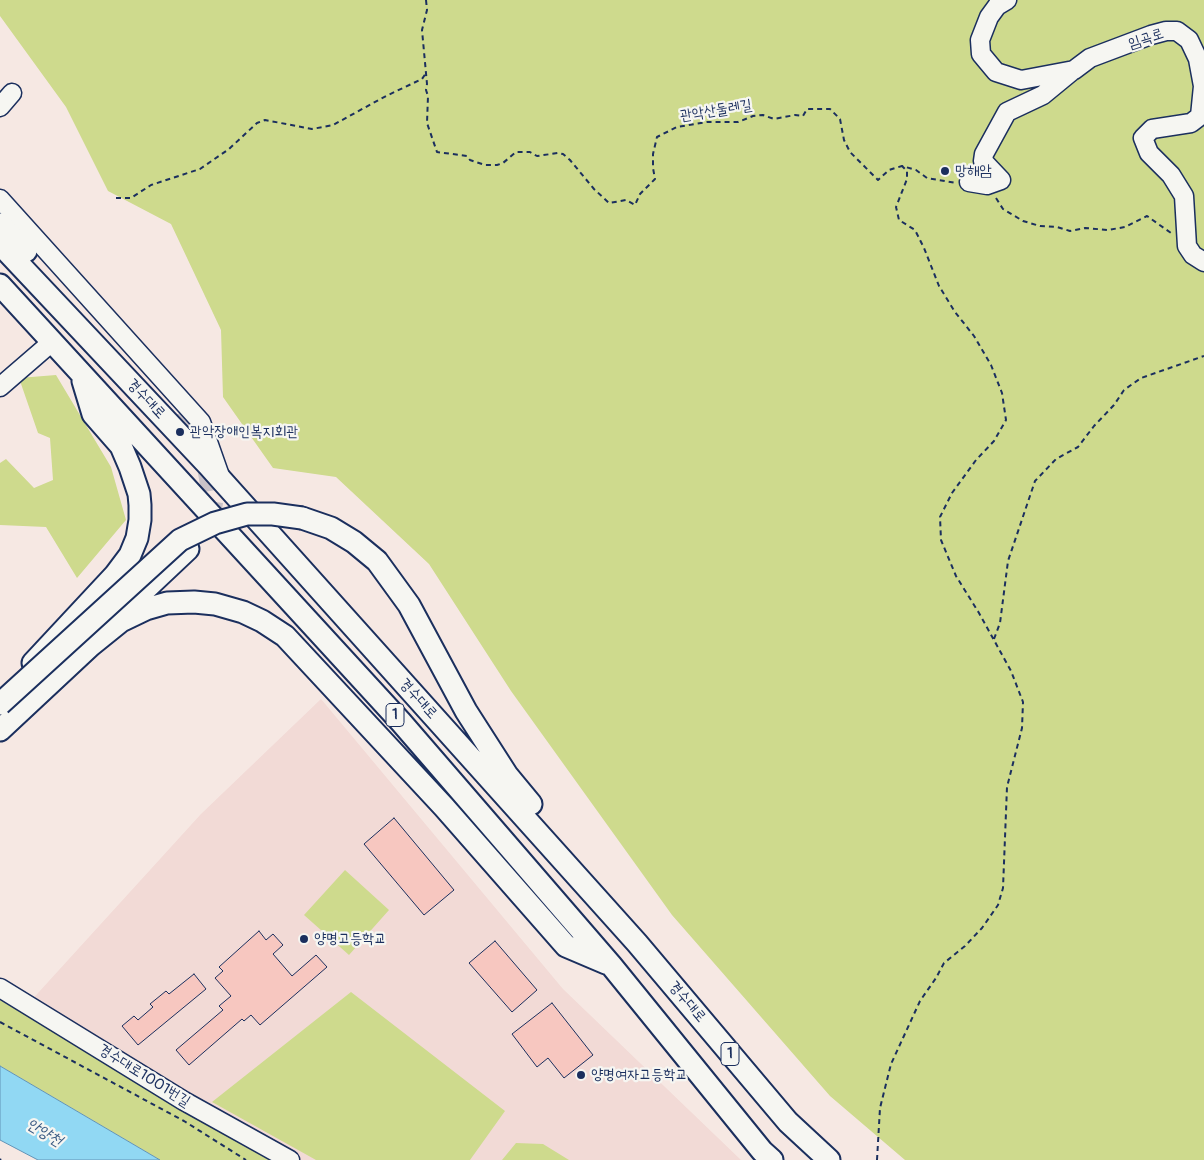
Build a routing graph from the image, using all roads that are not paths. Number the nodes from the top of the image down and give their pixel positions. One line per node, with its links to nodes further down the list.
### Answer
1 (1007, 0): 2 (street, 임곡로)
2 (1074, 70): 5 (street); 9 (street, 임곡로)
3 (12, 92): 4 (street)
4 (0, 107)
5 (966, 183)
6 (0, 199): 15 (street)
7 (0, 224): 14 (main road)
8 (0, 244): 15 (main road, 경수대로 / 1)
9 (1204, 262)
10 (0, 285): 11 (main road, 경수대로 / 1)
11 (52, 342): 12 (main road, 경수대로 / 1); 13 (street)
12 (80, 373): 18 (main road); 22 (main road, 경수대로 / 1)
13 (0, 387)
14 (178, 414)
15 (221, 479): 21 (main road, 경수대로 / 1)
16 (188, 549): 17 (main road)
17 (90, 646): 20 (main road); 22 (main road)
18 (0, 700)
19 (0, 704): 21 (main road, bridge)
20 (0, 730)
21 (637, 943): 26 (main road, 경수대로 / 1)
22 (611, 965): 25 (main road, 경수대로 / 1)
23 (0, 988): 24 (street, 경수대로1001번길)
24 (290, 1160)
25 (772, 1160)
26 (829, 1160)

